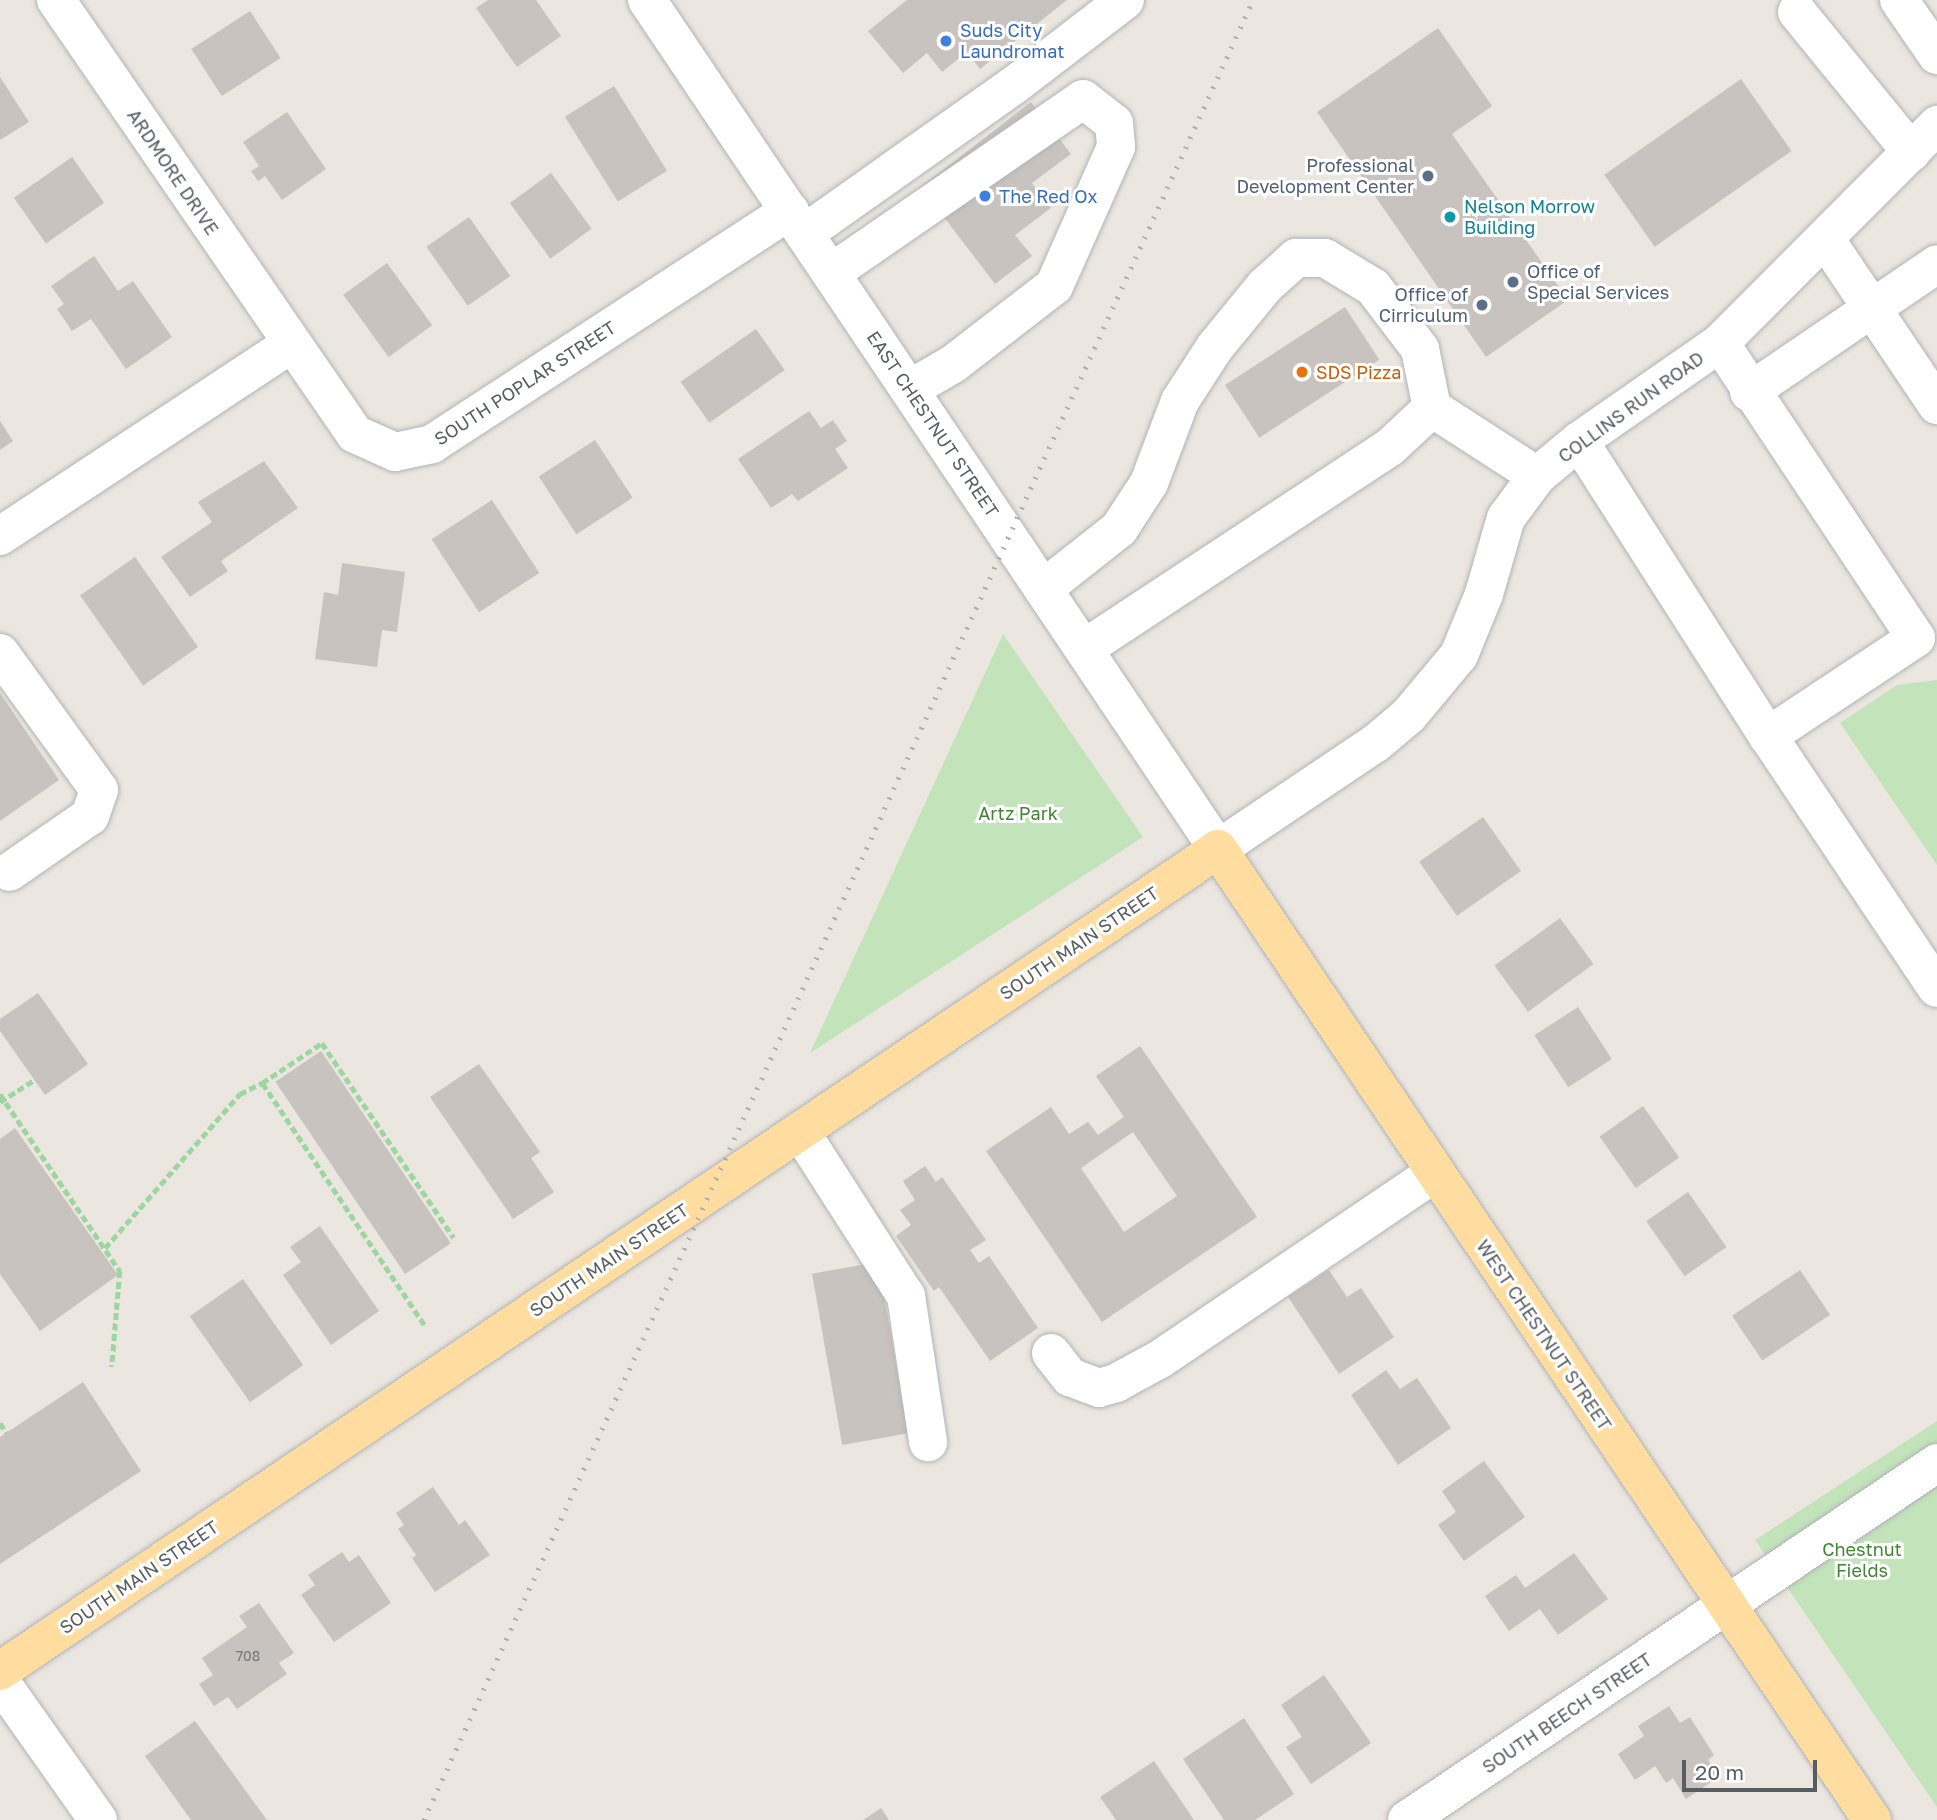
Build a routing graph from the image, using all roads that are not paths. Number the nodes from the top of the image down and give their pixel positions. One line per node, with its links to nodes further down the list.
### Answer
1 (56, 0): 14 (street, ARDMORE DRIVE)
2 (647, 0): 9 (street, EAST CHESTNUT STREET)
3 (1125, 0): 9 (street, SOUTH POPLAR STREET)
4 (1899, 0): 6 (street)
5 (1797, 12): 8 (street)
6 (1937, 55)
7 (1937, 125): 8 (street, COLLINS RUN ROAD)
8 (1911, 152): 10 (street, COLLINS RUN ROAD)
9 (797, 222): 12 (street, EAST CHESTNUT STREET); 14 (street, SOUTH POPLAR STREET)
10 (1826, 240): 13 (street); 15 (street, COLLINS RUN ROAD)
11 (1937, 264): 13 (street)
12 (831, 273): 16 (street, EAST CHESTNUT STREET); 16 (street)
13 (1871, 309): 17 (street); 18 (street)
14 (291, 344): 22 (street)
15 (1720, 344): 17 (street); 20 (street, COLLINS RUN ROAD)
16 (910, 389): 23 (street, EAST CHESTNUT STREET)
17 (1749, 392): 24 (street)
18 (1937, 405)
19 (1432, 408): 21 (street); 23 (street); 25 (street)
20 (1579, 440): 21 (street, COLLINS RUN ROAD); 27 (street)
21 (1537, 476): 28 (street, COLLINS RUN ROAD)
22 (0, 536)
23 (1044, 589): 25 (street, EAST CHESTNUT STREET)
24 (1926, 636): 27 (street)
25 (1084, 649): 28 (street, EAST CHESTNUT STREET)
26 (0, 653): 29 (street)
27 (1768, 736): 30 (street)
28 (1218, 849): 31 (main road, SOUTH MAIN STREET); 32 (main road, WEST CHESTNUT STREET)
29 (9, 872)
30 (1937, 988)
31 (800, 1132): 34 (street); 37 (main road, SOUTH MAIN STREET)
32 (1435, 1173): 33 (street); 36 (main road, WEST CHESTNUT STREET)
33 (1051, 1353)
34 (928, 1442)
35 (1937, 1463): 36 (street, SOUTH BEECH STREET)
36 (1726, 1606): 40 (street, SOUTH BEECH STREET); 41 (main road, WEST CHESTNUT STREET)
37 (0, 1671)
38 (0, 1681): 39 (street)
39 (98, 1820)
40 (1408, 1820)
41 (1872, 1820)

